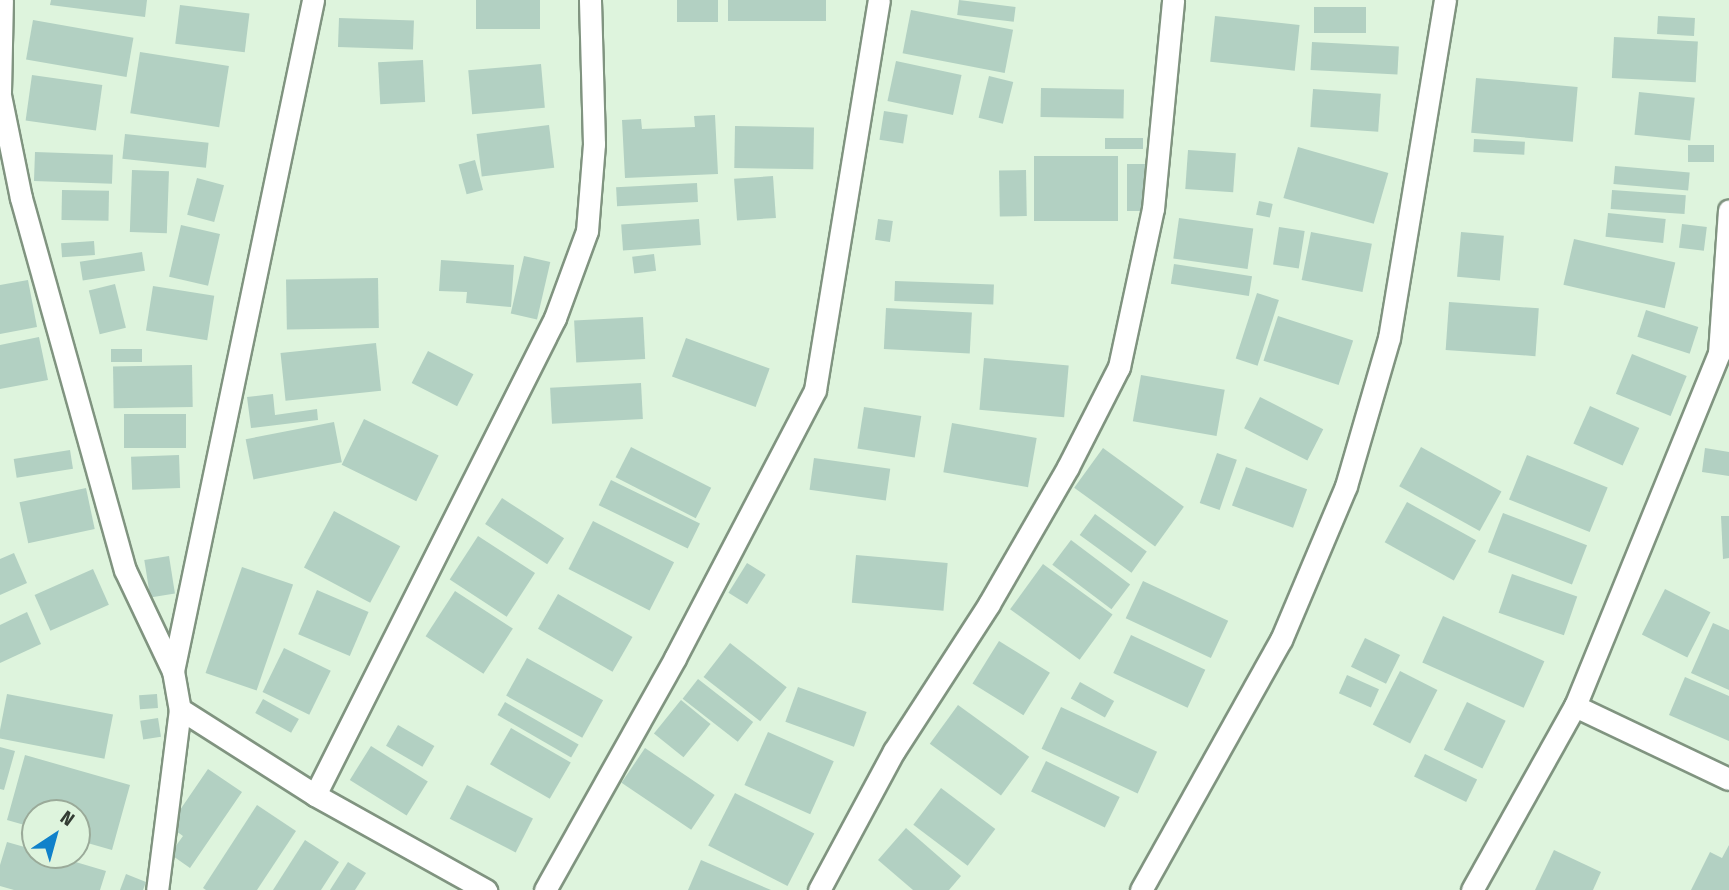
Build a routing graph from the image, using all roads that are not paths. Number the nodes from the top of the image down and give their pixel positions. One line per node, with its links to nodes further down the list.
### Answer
1 (2, 0): 7 (street)
2 (313, 0): 10 (street)
3 (590, 0): 14 (street)
4 (879, 0): 17 (street)
5 (1173, 0): 18 (street)
6 (1445, 0): 19 (street)
7 (0, 93): 10 (street)
8 (1729, 210): 9 (street)
9 (1724, 353): 11 (street)
10 (173, 671): 12 (street)
11 (1575, 706): 13 (street); 20 (street)
12 (180, 709): 14 (street); 15 (street)
13 (1729, 779)
14 (315, 795): 16 (street)
15 (157, 890)
16 (486, 890)
17 (545, 890)
18 (819, 890)
19 (1141, 890)
20 (1472, 890)

